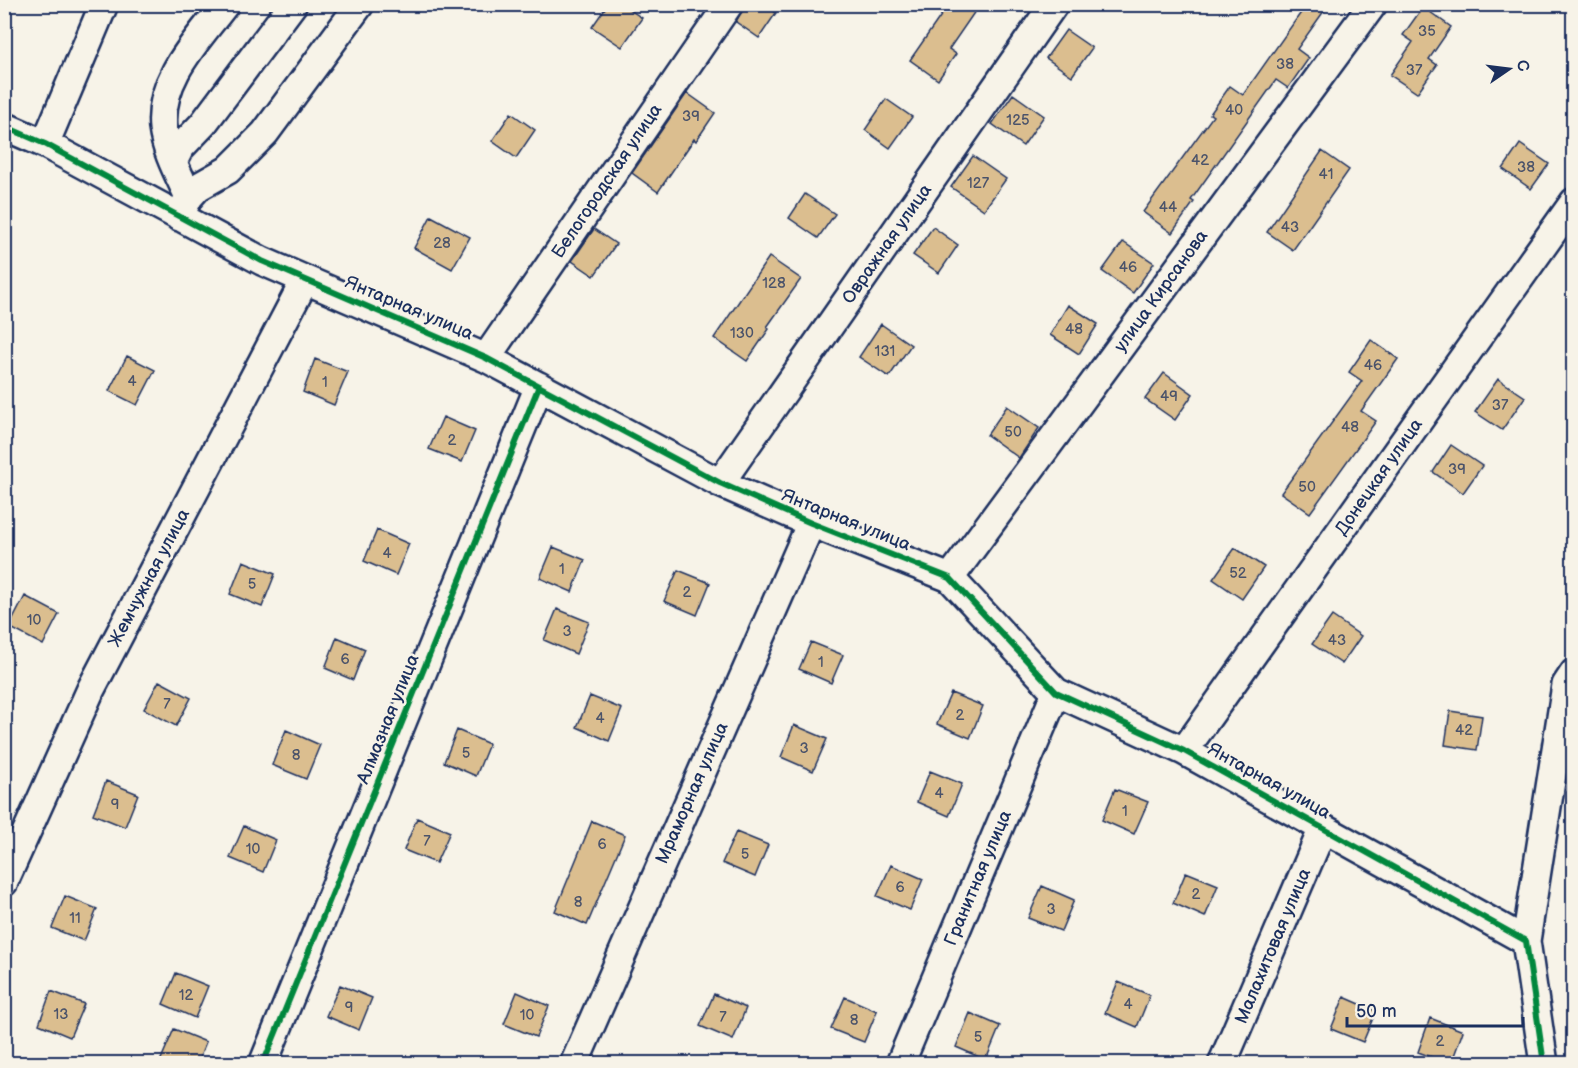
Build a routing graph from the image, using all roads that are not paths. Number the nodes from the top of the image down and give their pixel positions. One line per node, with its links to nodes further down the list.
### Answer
1 (104, 4): 9 (street)
2 (225, 4): 10 (street)
3 (293, 4): 10 (street)
4 (360, 4): 12 (street)
5 (729, 4): 14 (street, Белогородская улица)
6 (1054, 4): 16 (street, Овражная улица)
7 (1373, 4): 18 (street, улица Кирсанова)
8 (4, 126): 9 (street, Янтарная улица)
9 (45, 144): 12 (street, Янтарная улица)
10 (173, 162): 12 (street)
11 (1574, 202): 21 (street, Донецкая улица)
12 (184, 207): 13 (street, Янтарная улица)
13 (305, 280): 14 (street, Янтарная улица); 23 (street, Жемчужная улица)
14 (486, 358): 15 (street, Янтарная улица)
15 (539, 386): 16 (street, Янтарная улица); 25 (street, Алмазная улица)
16 (720, 483): 17 (street, Янтарная улица)
17 (811, 523): 18 (street, Янтарная улица); 26 (street, Мраморная улица)
18 (950, 578): 20 (street, Янтарная улица)
19 (1574, 674): 24 (street)
20 (1056, 692): 21 (street, Янтарная улица); 27 (street, Гранитная улица)
21 (1184, 751): 22 (street, Янтарная улица)
22 (1323, 828): 24 (street, Янтарная улица); 28 (street, Малахитовая улица)
23 (4, 882)
24 (1526, 941): 29 (street)
25 (263, 1064)
26 (574, 1064)
27 (900, 1064)
28 (1222, 1064)
29 (1544, 1064)

